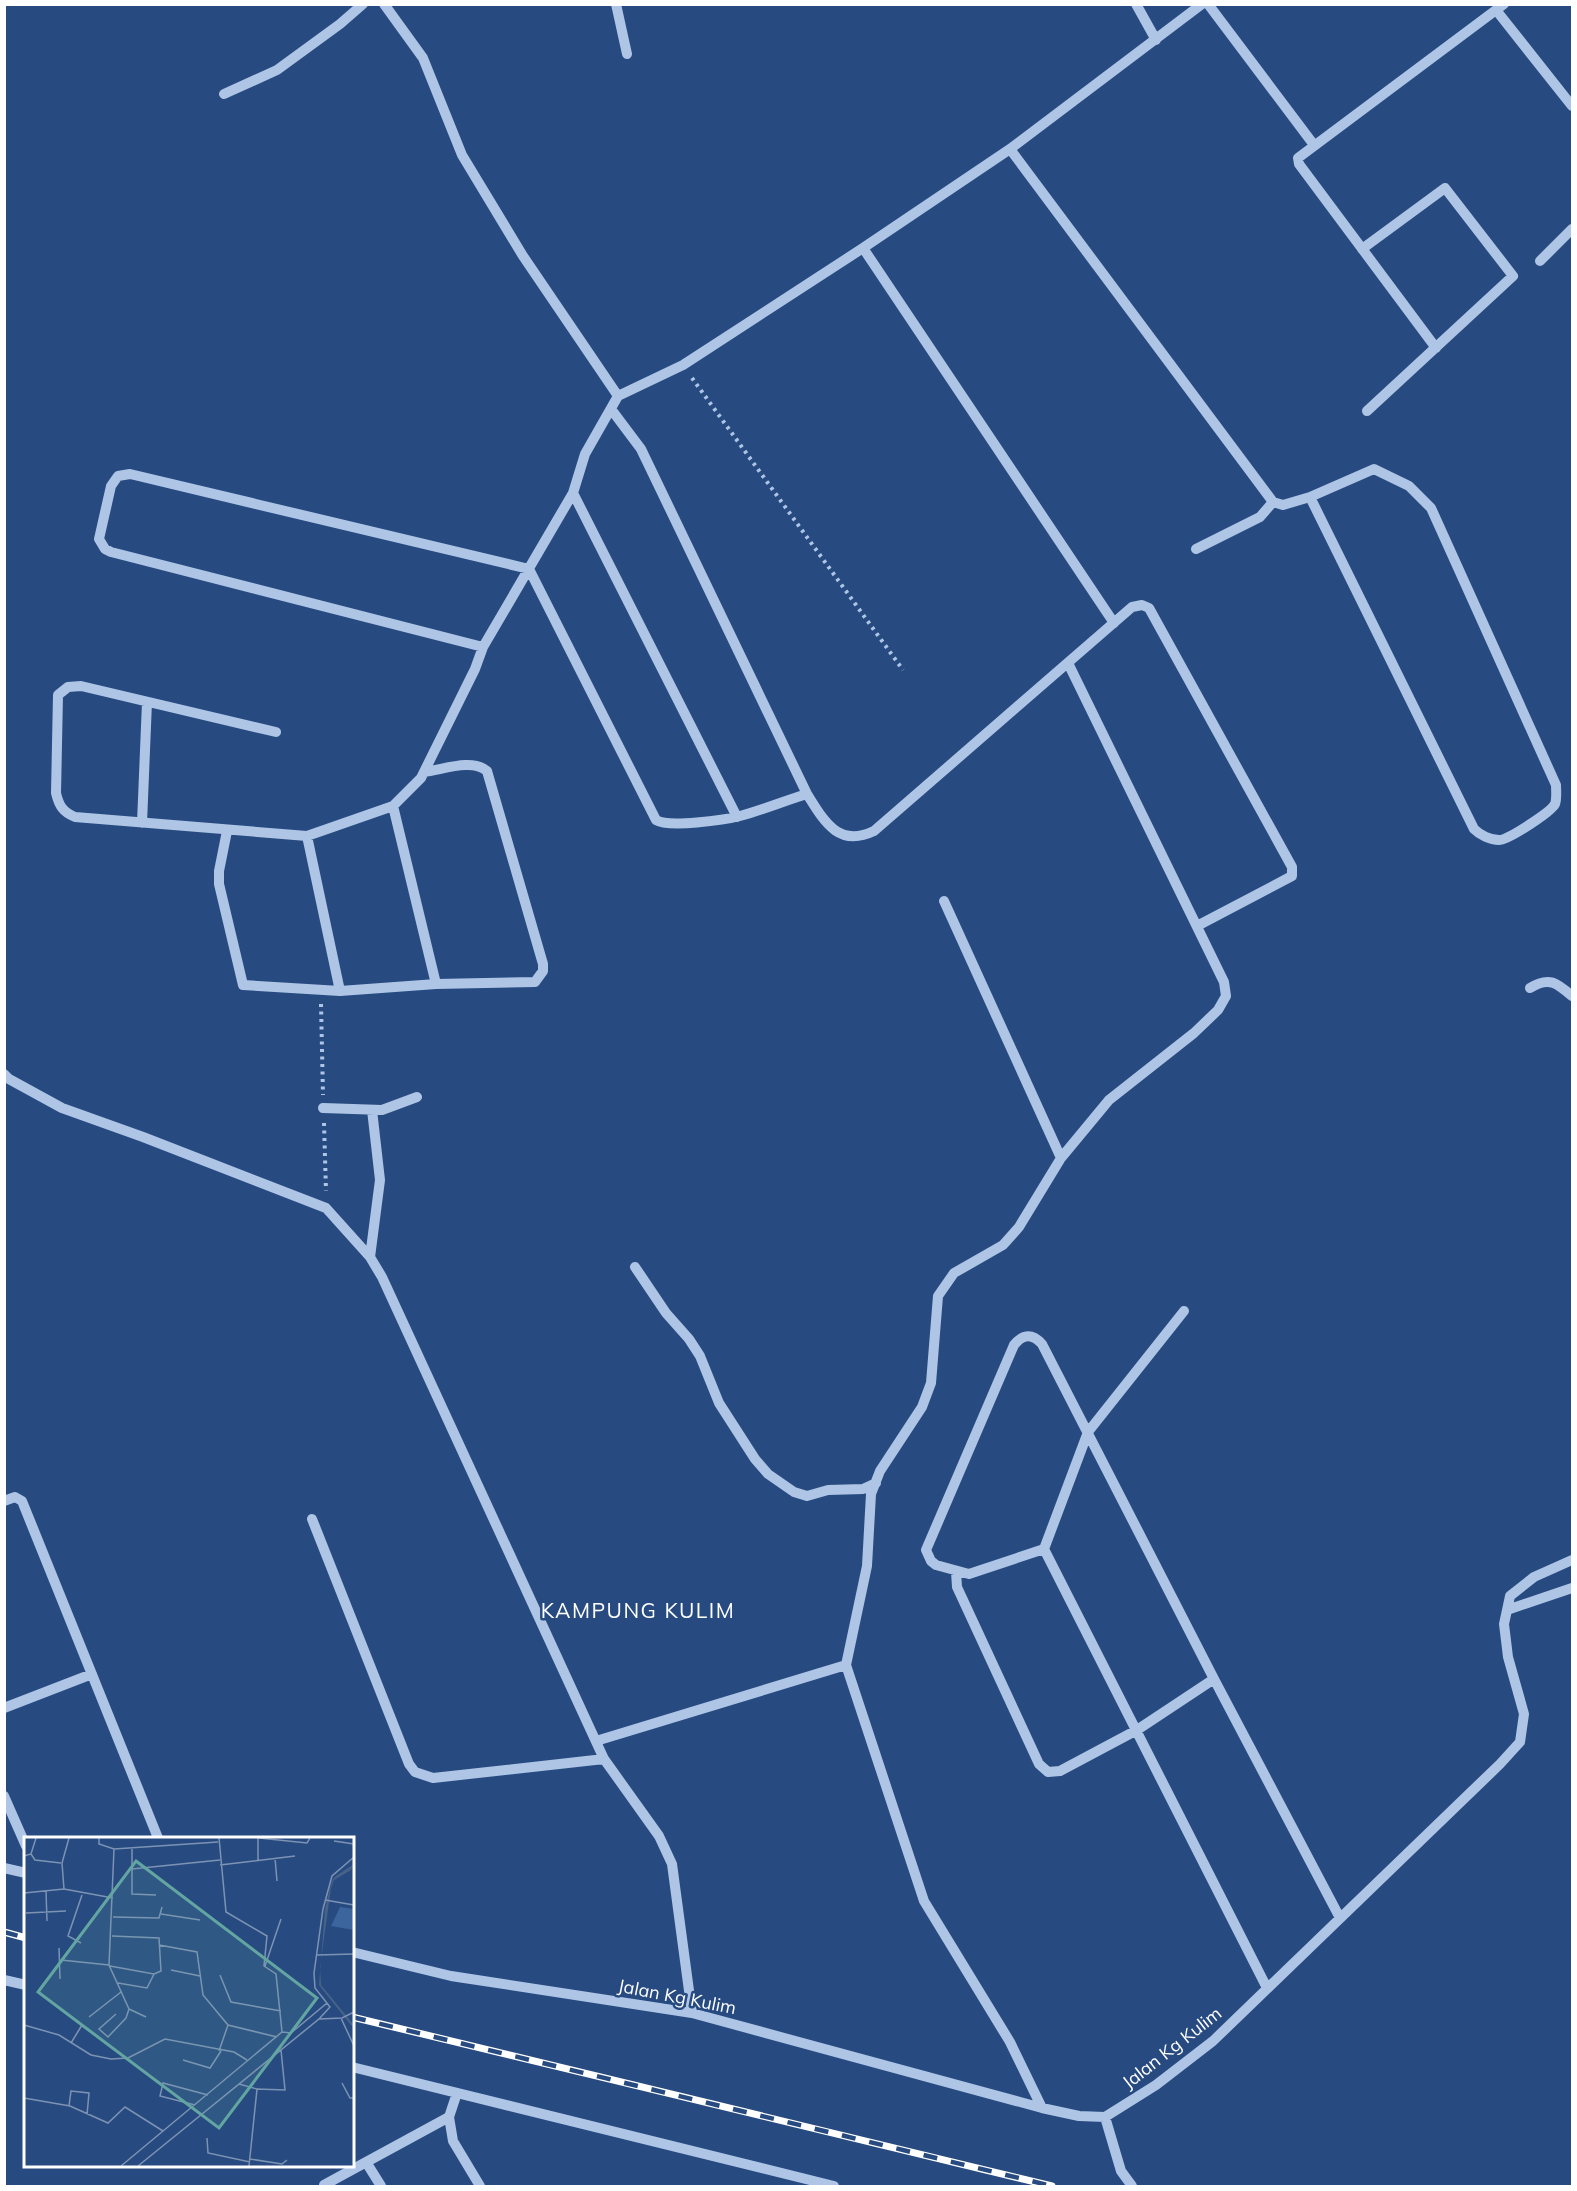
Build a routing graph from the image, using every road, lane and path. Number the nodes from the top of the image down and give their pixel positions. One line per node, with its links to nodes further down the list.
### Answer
1 (363, 4): 10 (street)
2 (384, 4): 20 (street)
3 (616, 4): 9 (street)
4 (1136, 4): 8 (street)
5 (1202, 4): 8 (street)
6 (1209, 4): 12 (street)
7 (1500, 7): 11 (street); 12 (street)
8 (1156, 39): 13 (street)
9 (627, 54)
10 (224, 94)
11 (1572, 106)
12 (1314, 145): 16 (street)
13 (1010, 149): 15 (street); 25 (street)
14 (1572, 229): 17 (street)
15 (863, 248): 19 (street); 28 (street)
16 (1362, 249): 18 (street); 18 (street)
17 (1540, 261)
18 (1436, 348): 22 (street)
19 (682, 365): 20 (street); 31 (path)
20 (618, 396): 21 (street)
21 (611, 409): 23 (street); 35 (street)
22 (1367, 411)
23 (573, 493): 27 (street); 37 (street)
24 (1310, 497): 24 (street); 25 (street)
25 (1273, 502): 26 (street)
26 (1196, 549)
27 (530, 569): 29 (street); 29 (street); 37 (street)
28 (1114, 623): 30 (street); 42 (street)
29 (483, 647): 34 (street)
30 (1068, 663): 35 (street); 42 (street)
31 (903, 670)
32 (147, 702): 33 (street); 38 (street); 38 (street)
33 (276, 732)
34 (424, 772): 36 (street); 43 (street)
35 (807, 794): 37 (street)
36 (393, 806): 40 (street); 43 (street)
37 (737, 817)
38 (142, 823): 39 (street)
39 (227, 831): 40 (street); 45 (street)
40 (307, 836): 45 (street)
41 (944, 901): 51 (street)
42 (1197, 926): 51 (street)
43 (436, 984): 45 (street)
44 (1530, 988): 46 (street)
45 (340, 992)
46 (1572, 996)
47 (4, 1074): 52 (street)
48 (417, 1097): 50 (street)
49 (323, 1108): 50 (street)
50 (372, 1110): 52 (street)
51 (1061, 1158): 56 (street)
52 (370, 1257): 69 (street)
53 (635, 1267): 56 (street)
54 (1184, 1311): 55 (street)
55 (1088, 1432): 59 (street); 61 (street); 66 (street)
56 (876, 1483): 64 (street)
57 (4, 1500): 65 (street)
58 (312, 1519): 70 (street)
59 (1044, 1549): 61 (street); 68 (street)
60 (1572, 1560): 63 (street)
61 (956, 1572): 68 (street)
62 (1572, 1588): 63 (street)
63 (1506, 1610): 76 (street, Jalan Kg Kulim)
64 (846, 1665): 69 (street); 84 (street)
65 (92, 1674): 67 (street); 72 (street)
66 (1214, 1679): 68 (street); 76 (street)
67 (4, 1708)
68 (1137, 1730): 80 (street)
69 (596, 1741): 70 (street)
70 (604, 1759): 81 (street)
71 (4, 1796): 73 (street)
72 (157, 1837)
73 (24, 1841)
74 (4, 1868): 75 (street)
75 (24, 1873)
76 (1340, 1918): 80 (street, Jalan Kg Kulim)
77 (354, 1952): 81 (street, Jalan Kg Kulim)
78 (4, 1980): 79 (street)
79 (24, 1985)
80 (1268, 1988): 86 (street, Jalan Kg Kulim)
81 (692, 2013): 84 (street, Jalan Kg Kulim)
82 (354, 2067): 83 (street)
83 (457, 2093): 85 (street); 91 (street)
84 (1042, 2108): 86 (street, Jalan Kg Kulim)
85 (449, 2117): 87 (street); 90 (street)
86 (1106, 2117): 92 (street)
87 (366, 2162): 88 (street); 89 (street)
88 (324, 2185)
89 (381, 2187)
90 (480, 2187)
91 (834, 2187)
92 (1132, 2187)

